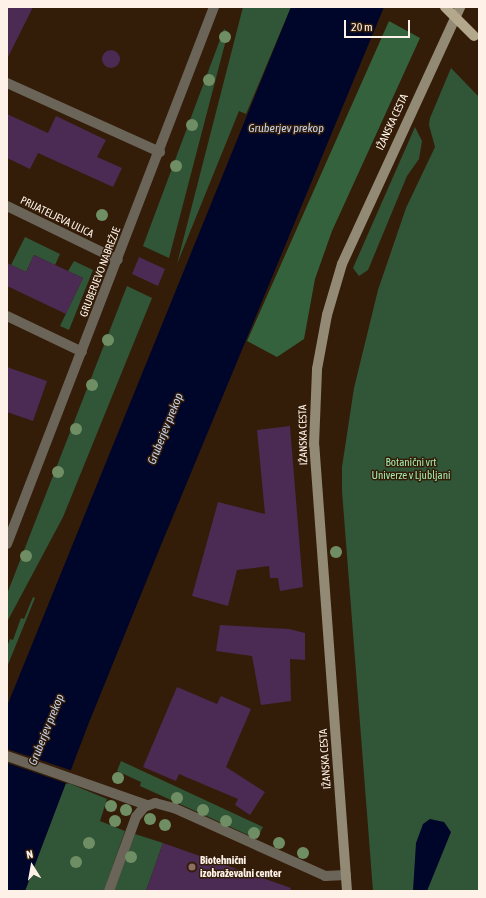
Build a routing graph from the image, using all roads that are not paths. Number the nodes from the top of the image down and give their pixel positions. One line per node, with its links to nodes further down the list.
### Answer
1 (214, 7): 6 (street, GRUBERJEVO NABREŽJE)
2 (445, 7): 4 (main road, bridge)
3 (460, 7): 14 (main road, IŽANSKA CESTA)
4 (474, 36)
5 (7, 83): 6 (street)
6 (160, 152): 8 (street, GRUBERJEVO NABREŽJE)
7 (7, 206): 8 (street, PRIJATELJEVA ULICA)
8 (118, 260): 10 (street, GRUBERJEVO NABREŽJE)
9 (7, 316): 10 (street)
10 (82, 352): 11 (street, GRUBERJEVO NABREŽJE)
11 (7, 544)
12 (7, 756): 13 (street)
13 (147, 805): 14 (street); 15 (street)
14 (346, 875): 16 (main road, IŽANSKA CESTA)
15 (109, 891)
16 (347, 891)

